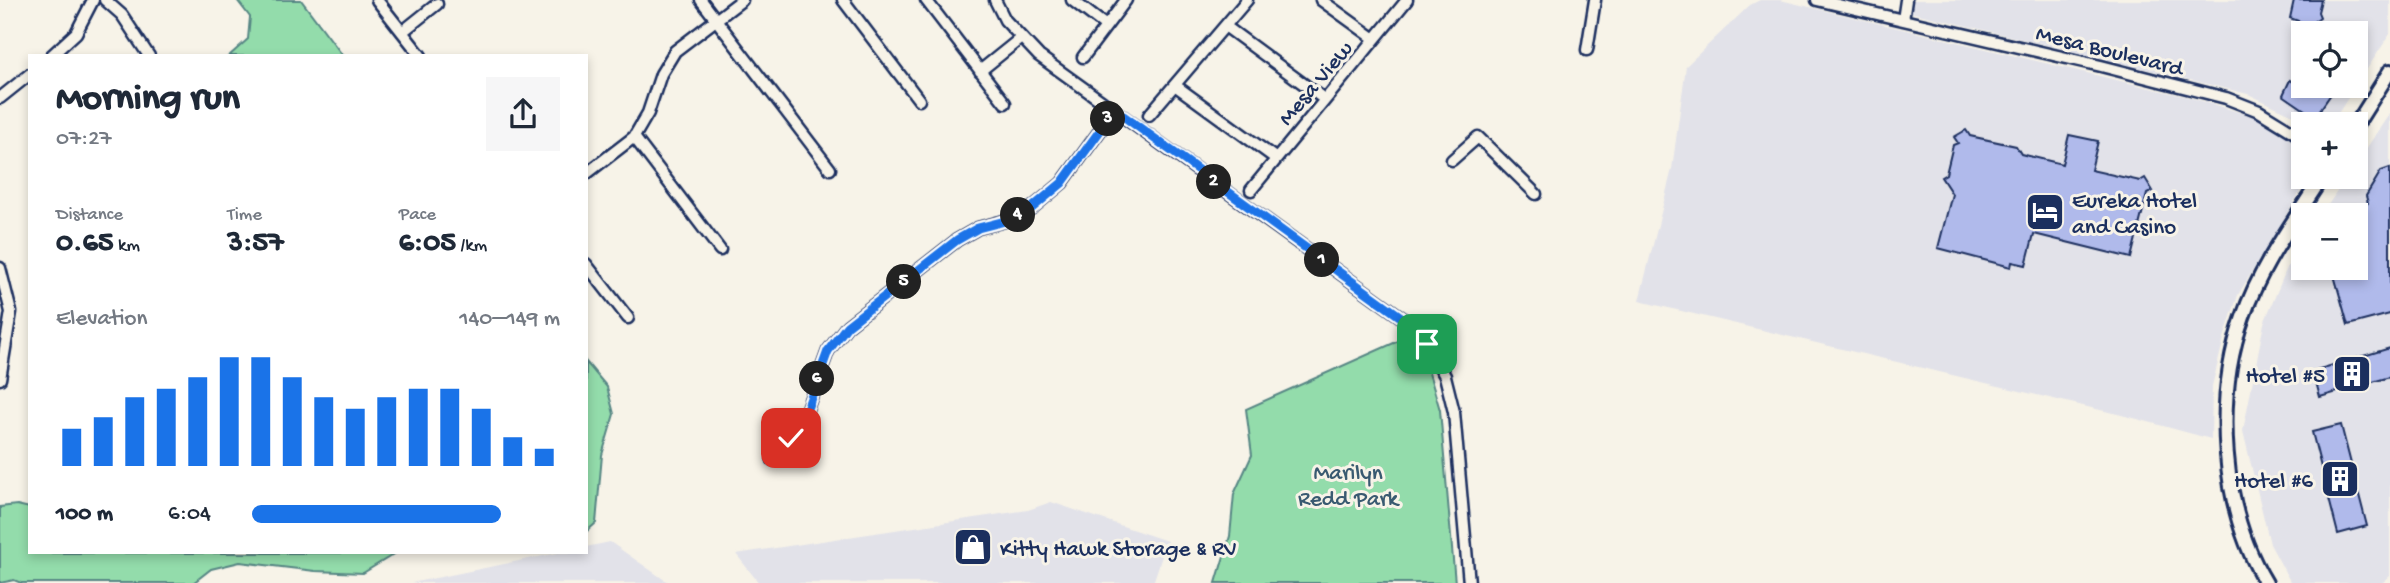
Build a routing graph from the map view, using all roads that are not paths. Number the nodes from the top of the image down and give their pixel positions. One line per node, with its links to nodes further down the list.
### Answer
1 (93, 0): 26 (street)
2 (105, 0): 27 (street)
3 (377, 0): 22 (street)
4 (701, 0): 18 (street)
5 (742, 0): 18 (street)
6 (843, 0): 36 (street)
7 (926, 0): 30 (street)
8 (995, 0): 23 (street)
9 (1072, 0): 20 (street)
10 (1126, 0): 20 (street)
11 (1247, 0): 21 (street)
12 (1321, 0): 24 (street)
13 (1407, 0): 24 (street, Mesa View)
14 (1595, 0): 25 (street)
15 (1817, 0): 19 (street, Mesa Boulevard)
16 (1906, 0): 19 (street)
17 (437, 4): 22 (street)
18 (716, 20): 42 (street); 45 (street)
19 (1903, 20): 41 (street, Mesa Boulevard)
20 (1106, 26): 29 (street)
21 (1225, 26): 33 (street); 35 (street)
22 (402, 32): 28 (street)
23 (1021, 38): 30 (street); 38 (street)
24 (1375, 39): 35 (street, Mesa View)
25 (1587, 50)
26 (53, 54)
27 (148, 54)
28 (419, 54)
29 (1083, 57)
30 (980, 71): 37 (street)
31 (2390, 71): 39 (main road)
32 (28, 76): 34 (street)
33 (1176, 86): 40 (street); 43 (street)
34 (0, 98)
35 (1324, 99): 43 (street, Mesa View)
36 (919, 100)
37 (1004, 103)
38 (1115, 110): 56 (street); 57 (street)
39 (2364, 112)
40 (1149, 115)
41 (2291, 131)
42 (634, 137): 46 (street); 50 (street)
43 (1275, 158): 48 (street, Mesa View)
44 (1452, 160): 49 (street)
45 (830, 169)
46 (588, 172)
47 (2315, 189): 58 (main road)
48 (1251, 190)
49 (1536, 194)
50 (720, 250)
51 (588, 267): 54 (street)
52 (0, 268): 53 (street)
53 (3, 288): 55 (street)
54 (628, 318)
55 (0, 379)
56 (773, 460)
57 (1469, 583)
58 (2266, 583)

